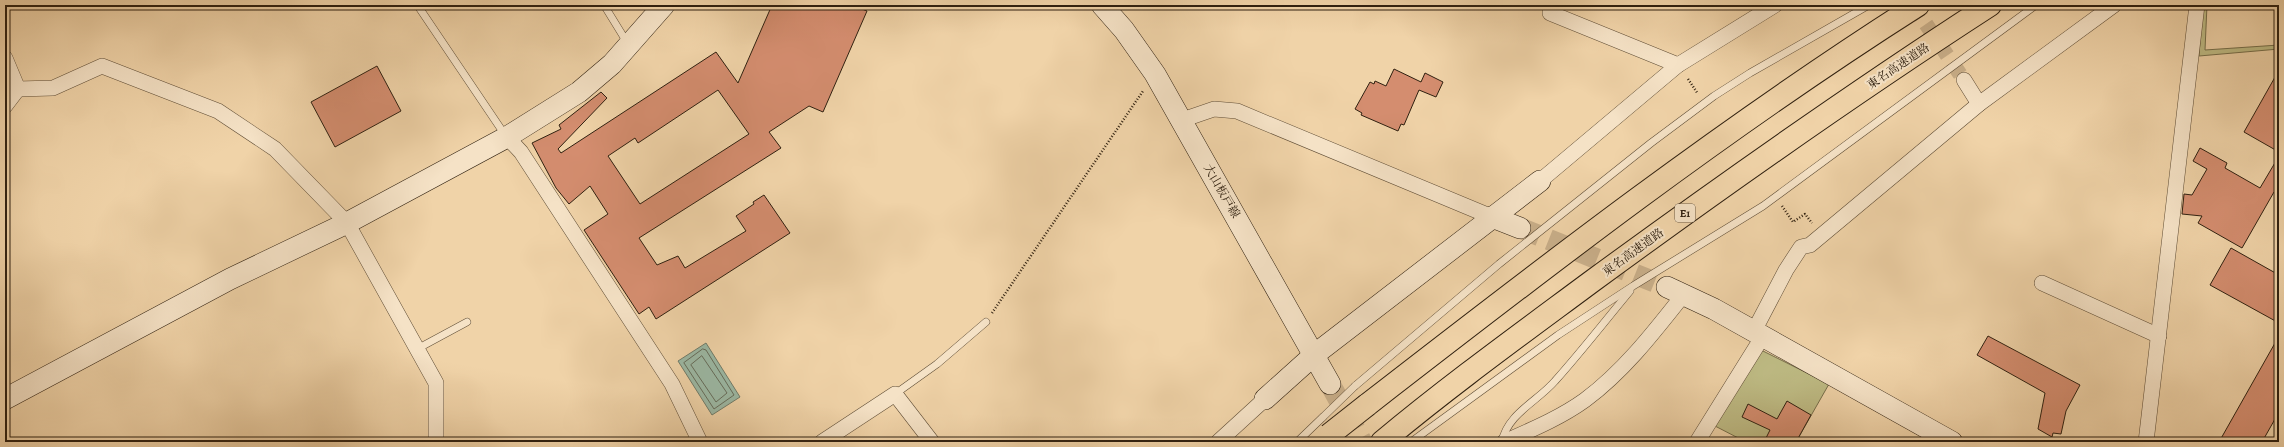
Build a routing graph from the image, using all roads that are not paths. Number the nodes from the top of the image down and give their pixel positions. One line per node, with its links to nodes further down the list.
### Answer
1 (604, 5): 13 (lane)
2 (664, 5): 13 (street)
3 (1102, 5): 20 (street, 大山板戸線)
4 (1553, 5): 15 (street)
5 (1775, 5): 15 (street)
6 (1869, 5): 39 (lane, bridge)
7 (1918, 5): 39 (highway, bridge)
8 (1990, 5): 40 (highway, 東名高速道路 / E1)
9 (2036, 5): 27 (lane)
10 (2114, 5): 18 (street)
11 (2197, 5): 32 (street)
12 (418, 6): 21 (lane)
13 (629, 46): 21 (street)
14 (5, 58): 17 (street)
15 (1678, 65): 22 (street)
16 (1964, 80): 18 (street)
17 (18, 89): 19 (street); 24 (street)
18 (1979, 104): 31 (street)
19 (5, 106)
20 (1182, 120): 23 (street); 34 (street, 大山板戸線)
21 (507, 137): 24 (street); 42 (street)
22 (1540, 181): 23 (street)
23 (1492, 217): 25 (street); 34 (street)
24 (347, 223): 33 (street); 37 (street)
25 (1520, 228)
26 (2042, 284): 32 (street)
27 (1634, 286): 47 (lane); 48 (lane)
28 (1676, 291): 31 (street); 48 (street)
29 (467, 322): 33 (lane)
30 (986, 322): 36 (lane)
31 (1759, 334): 49 (street); 50 (street)
32 (2159, 336): 51 (street)
33 (417, 348): 41 (street)
34 (1314, 355): 35 (street, 大山板戸線); 38 (street)
35 (1330, 384)
36 (896, 394): 43 (street); 44 (street)
37 (5, 399)
38 (1265, 399): 45 (street)
39 (1324, 431): 46 (lane)
40 (1386, 439)
41 (436, 442)
42 (700, 442)
43 (822, 442)
44 (932, 442)
45 (1218, 442)
46 (1297, 442)
47 (1411, 442)
48 (1503, 442)
49 (1697, 442)
50 (1952, 442)
51 (2146, 442)

